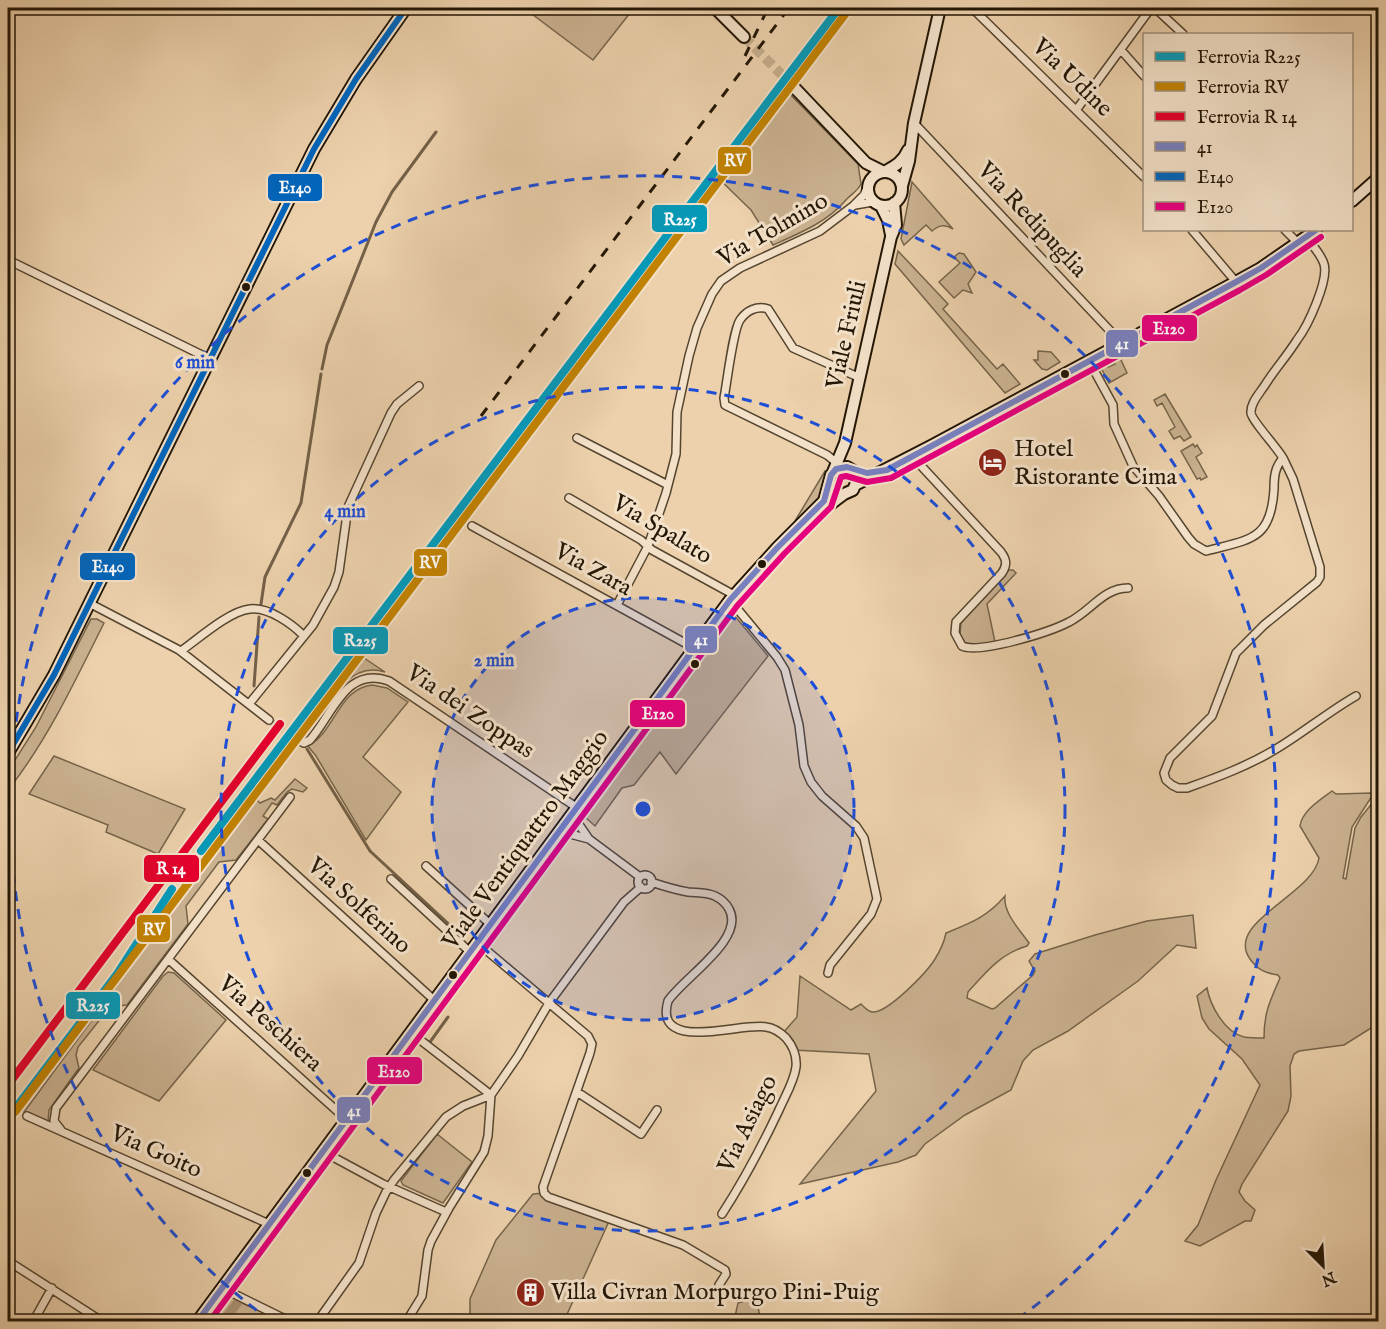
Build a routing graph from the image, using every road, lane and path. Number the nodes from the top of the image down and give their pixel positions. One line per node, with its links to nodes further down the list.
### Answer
1 (406, 8): 32 (street)
2 (715, 8): 7 (street)
3 (940, 8): 12 (street)
4 (972, 8): 11 (street, Via Udine)
5 (1153, 8): 6 (street); 8 (street)
6 (1182, 33)
7 (744, 37)
8 (1120, 50): 9 (street); 11 (street)
9 (1143, 75)
10 (789, 82): 14 (street)
11 (1077, 109): 16 (street, Via Udine)
12 (914, 123): 13 (street); 31 (street, Via Redipuglia)
13 (910, 144): 15 (street); 19 (street)
14 (866, 163): 15 (street); 18 (street)
15 (884, 172): 18 (street); 19 (street)
16 (1143, 176)
17 (1378, 178): 20 (street)
18 (869, 184): 22 (street); 23 (street, Via Tolmino)
19 (902, 186): 21 (street)
20 (1353, 199)
21 (894, 203): 22 (street); 27 (street, Viale Friuli)
22 (877, 204): 23 (street, Via Tolmino); 27 (street)
23 (853, 206): 43 (street, Via Tolmino)
24 (1193, 231): 30 (street)
25 (1287, 231): 28 (street)
26 (1315, 231): 28 (street)
27 (891, 236): 34 (street, Viale Friuli)
28 (1302, 240): 30 (street); 38 (street)
29 (8, 260): 32 (street)
30 (1236, 282): 31 (street)
31 (1119, 345): 33 (street)
32 (210, 359): 51 (street)
33 (1089, 362): 37 (street); 38 (street)
34 (858, 377): 39 (street, Viale Friuli); 39 (street)
35 (419, 386): 53 (street)
36 (577, 438): 43 (street)
37 (912, 456): 41 (street); 49 (street)
38 (1283, 458): 56 (street)
39 (836, 465): 40 (street); 40 (street); 44 (street); 47 (street, Viale Friuli)
40 (853, 470): 41 (street); 42 (street)
41 (887, 470): 42 (street)
42 (857, 484): 44 (street)
43 (668, 485): 48 (street, Via Tolmino)
44 (844, 494): 47 (street)
45 (569, 498): 48 (street, Via Spalato)
46 (472, 526): 52 (street, Via Zara)
47 (795, 531): 50 (street, Viale Ventiquattro Maggio)
48 (648, 546): 50 (street, Via Spalato); 52 (street, Via Tolmino)
49 (1128, 588)
50 (732, 597): 54 (street, Viale Ventiquattro Maggio); 75 (street)
51 (89, 603): 55 (street); 60 (street)
52 (617, 605): 54 (street, Via Zara)
53 (304, 636): 55 (street); 57 (street)
54 (694, 648): 62 (street, Viale Ventiquattro Maggio)
55 (181, 651): 57 (street)
56 (1356, 696)
57 (249, 704): 58 (street)
58 (269, 720)
59 (292, 737): 62 (street, Via dei Zoppas)
60 (8, 753)
61 (290, 797): 65 (street)
62 (573, 812): 63 (street, Viale Ventiquattro Maggio); 64 (street)
63 (561, 827): 64 (street); 71 (street, Viale Ventiquattro Maggio)
64 (589, 839): 67 (street)
65 (258, 840): 74 (street); 76 (street, Via Solferino)
66 (426, 866): 71 (street)
67 (640, 877): 69 (street); 70 (street)
68 (391, 879): 73 (street)
69 (651, 882): 70 (street); 88 (street, Via Asiago)
70 (640, 887): 77 (street)
71 (490, 924): 72 (street, Viale Ventiquattro Maggio)
72 (478, 940): 73 (street, Viale Ventiquattro Maggio); 77 (street)
73 (470, 952): 76 (street, Viale Ventiquattro Maggio)
74 (168, 959): 83 (street, Via Peschiera); 84 (street)
75 (828, 973)
76 (434, 1000): 78 (street, Viale Ventiquattro Maggio)
77 (549, 1003): 79 (street); 80 (street)
78 (411, 1032): 80 (street); 83 (street, Viale Ventiquattro Maggio)
79 (577, 1092): 81 (street); 91 (street)
80 (491, 1095): 86 (street); 87 (street)
81 (657, 1110)
82 (27, 1116): 84 (street, Via Goito)
83 (346, 1119): 85 (street, Viale Ventiquattro Maggio)
84 (61, 1130): 89 (street, Via Goito)
85 (322, 1151): 86 (street); 89 (street, Viale Ventiquattro Maggio)
86 (390, 1186): 87 (street); 98 (street)
87 (446, 1212): 99 (street)
88 (722, 1214)
89 (269, 1224): 93 (street, Viale Ventiquattro Maggio)
90 (8, 1261): 92 (street)
91 (719, 1285)
92 (52, 1288): 94 (street); 95 (street)
93 (222, 1288): 96 (street, Viale Ventiquattro Maggio); 97 (street)
94 (33, 1322)
95 (103, 1322)
96 (197, 1322)
97 (291, 1322)
98 (317, 1322)
99 (406, 1322)

